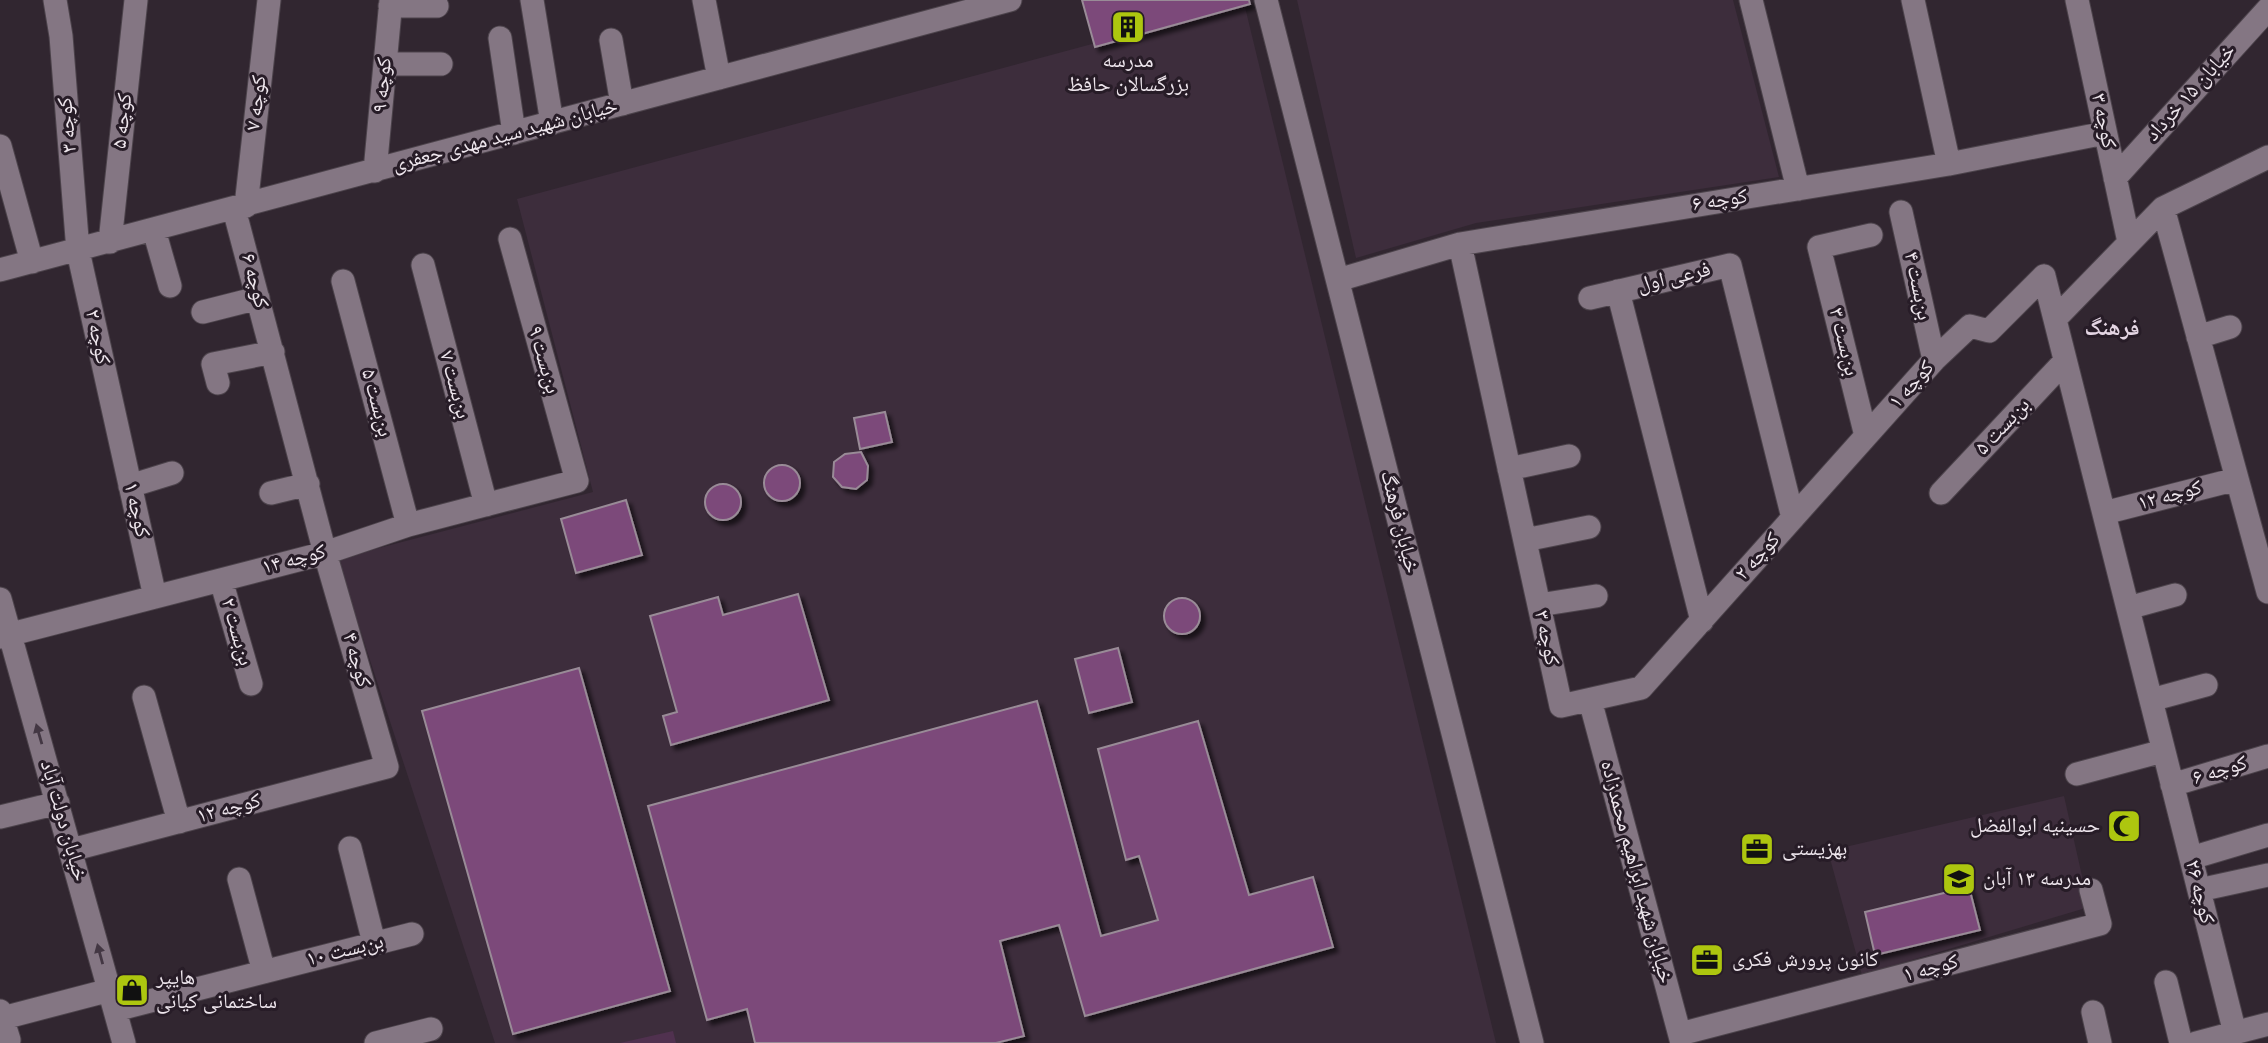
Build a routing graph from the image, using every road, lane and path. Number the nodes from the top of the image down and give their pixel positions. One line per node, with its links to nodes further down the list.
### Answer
1 (55, 0): 39 (street, کوچه ۳)
2 (136, 0): 36 (street, کوچه ۵)
3 (269, 0): 30 (street, کوچه ۷)
4 (532, 0): 21 (street)
5 (704, 0): 19 (street)
6 (1010, 0): 11 (street, خیابان شهید سید مهدی جعفری)
7 (1266, 0): 45 (street, خیابان فرهنگ)
8 (1913, 0): 26 (street)
9 (2077, 0): 22 (street, کوچه ۳)
10 (390, 3): 12 (street); 17 (street, کوچه ۹)
11 (979, 4): 19 (street, خیابان شهید سید مهدی جعفری)
12 (437, 6)
13 (2268, 9): 28 (street, خیابان ۱۵ خرداد)
14 (1753, 11): 29 (street)
15 (500, 38): 23 (street)
16 (611, 40): 20 (street)
17 (385, 64): 18 (street); 27 (street, کوچه ۹)
18 (441, 64)
19 (719, 78): 20 (street, خیابان شهید سید مهدی جعفری)
20 (622, 104): 21 (street, خیابان شهید سید مهدی جعفری)
21 (552, 123): 23 (street, خیابان شهید سید مهدی جعفری)
22 (2105, 133): 26 (street, کوچه ۶); 28 (street, کوچه ۳)
23 (514, 134): 27 (street, خیابان شهید سید مهدی جعفری)
24 (0, 146): 40 (street)
25 (2268, 159): 31 (street)
26 (1950, 164): 29 (street, کوچه ۶)
27 (375, 171): 30 (street, خیابان شهید سید مهدی جعفری)
28 (2115, 178): 37 (street, کوچه ۳)
29 (1798, 189): 38 (street, کوچه ۶)
30 (240, 207): 33 (street, خیابان شهید سید مهدی جعفری); 48 (street, کوچه ۶)
31 (2164, 208): 37 (street); 53 (street)
32 (1901, 212): 55 (street, بن‌بست ۴)
33 (154, 230): 36 (street, خیابان شهید سید مهدی جعفری); 46 (street)
34 (1871, 235): 59 (street, بن‌بست ۳)
35 (510, 239): 64 (street, بن‌بست ۹)
36 (110, 242): 39 (street, خیابان شهید سید مهدی جعفری)
37 (2129, 242): 51 (street)
38 (1460, 244): 45 (street, کوچه ۶); 61 (street)
39 (78, 251): 40 (street, خیابان شهید سید مهدی جعفری); 58 (street, کوچه ۲)
40 (32, 262): 43 (street, خیابان شهید سید مهدی جعفری)
41 (423, 265): 69 (street, بن‌بست ۷)
42 (1730, 265): 47 (street, فرعی اول); 71 (street, کوچه ۲)
43 (0, 270)
44 (343, 281): 72 (street, بن‌بست ۵)
45 (1338, 281): 121 (street, خیابان فرهنگ)
46 (170, 286)
47 (1618, 291): 49 (street, فرعی اول); 84 (street)
48 (258, 298): 50 (street); 54 (street, کوچه ۶)
49 (1590, 298)
50 (203, 312)
51 (2055, 319): 55 (street, کوچه ۱); 56 (street)
52 (2230, 327): 53 (street)
53 (2198, 337): 63 (street)
54 (273, 352): 57 (street); 65 (street)
55 (1934, 360): 59 (street, کوچه ۱)
56 (2066, 361): 68 (street, بن‌بست ۵); 70 (street)
57 (218, 383)
58 (117, 424): 66 (street, کوچه ۱)
59 (1866, 436): 71 (street, کوچه ۱)
60 (1569, 456): 61 (street)
61 (1509, 469): 74 (street)
62 (172, 473): 66 (street)
63 (2237, 479): 70 (street, کوچه ۱۲); 77 (street)
64 (577, 481): 69 (street, کوچه ۱۴)
65 (308, 484): 67 (street); 75 (street)
66 (130, 486): 80 (street, کوچه ۱)
67 (271, 493)
68 (1941, 493)
69 (486, 505): 72 (street, کوچه ۱۴)
70 (2104, 513): 83 (street)
71 (1793, 518): 84 (street, کوچه ۲)
72 (408, 525): 75 (street, کوچه ۱۴)
73 (1589, 527): 74 (street)
74 (1525, 540): 82 (street, کوچه ۳)
75 (325, 553): 76 (street, کوچه ۱۴); 93 (street, کوچه ۴)
76 (221, 580): 80 (street, کوچه ۱۴); 86 (street, بن‌بست ۲)
77 (2268, 592)
78 (2175, 595): 83 (street)
79 (1596, 596): 82 (street)
80 (155, 597): 85 (street, کوچه ۱۴)
81 (0, 599): 85 (street, خیابان دولت آباد)
82 (1539, 605): 89 (street, کوچه ۳)
83 (2128, 608): 90 (street)
84 (1702, 621): 89 (street, کوچه ۲)
85 (5, 636): 96 (street, خیابان دولت آباد, one-way to 85)
86 (251, 684)
87 (2206, 685): 90 (street)
88 (144, 697): 98 (street)
89 (1590, 700): 117 (street, خیابان شهید ابراهیم محمدزاده)
90 (2151, 700): 91 (street)
91 (2163, 751): 94 (street); 95 (street, کوچه ۲۶)
92 (2268, 756): 95 (street, کوچه ۶)
93 (387, 767): 98 (street, کوچه ۱۲)
94 (2077, 774)
95 (2172, 785): 102 (street, کوچه ۲۶)
96 (58, 803): 97 (street); 101 (street, خیابان دولت آباد)
97 (0, 817)
98 (179, 822): 101 (street, کوچه ۱۲)
99 (2268, 835): 102 (street)
100 (350, 848): 108 (street)
101 (71, 850): 111 (street, خیابان دولت آباد, one-way to 101)
102 (2191, 858): 106 (street, کوچه ۲۶)
103 (2268, 874): 106 (street)
104 (239, 879): 109 (street)
105 (2091, 890): 117 (street, کوچه ۱)
106 (2199, 890): 116 (street, کوچه ۲۶)
107 (412, 933): 108 (street, بن‌بست ۱۰)
108 (374, 943): 109 (street, بن‌بست ۱۰)
109 (264, 972): 111 (street, بن‌بست ۱۰)
110 (2166, 982): 123 (street)
111 (113, 1000): 113 (street, بن‌بست ۱۰); 119 (street, خیابان دولت آباد)
112 (2093, 1012): 122 (street)
113 (2, 1014): 118 (street)
114 (2268, 1024): 116 (street)
115 (431, 1029): 120 (street)
116 (2240, 1036): 124 (street)
117 (1681, 1039)
118 (2, 1043)
119 (124, 1043)
120 (376, 1043)
121 (1532, 1043)
122 (2100, 1043)
123 (2181, 1043)
124 (2196, 1043)

